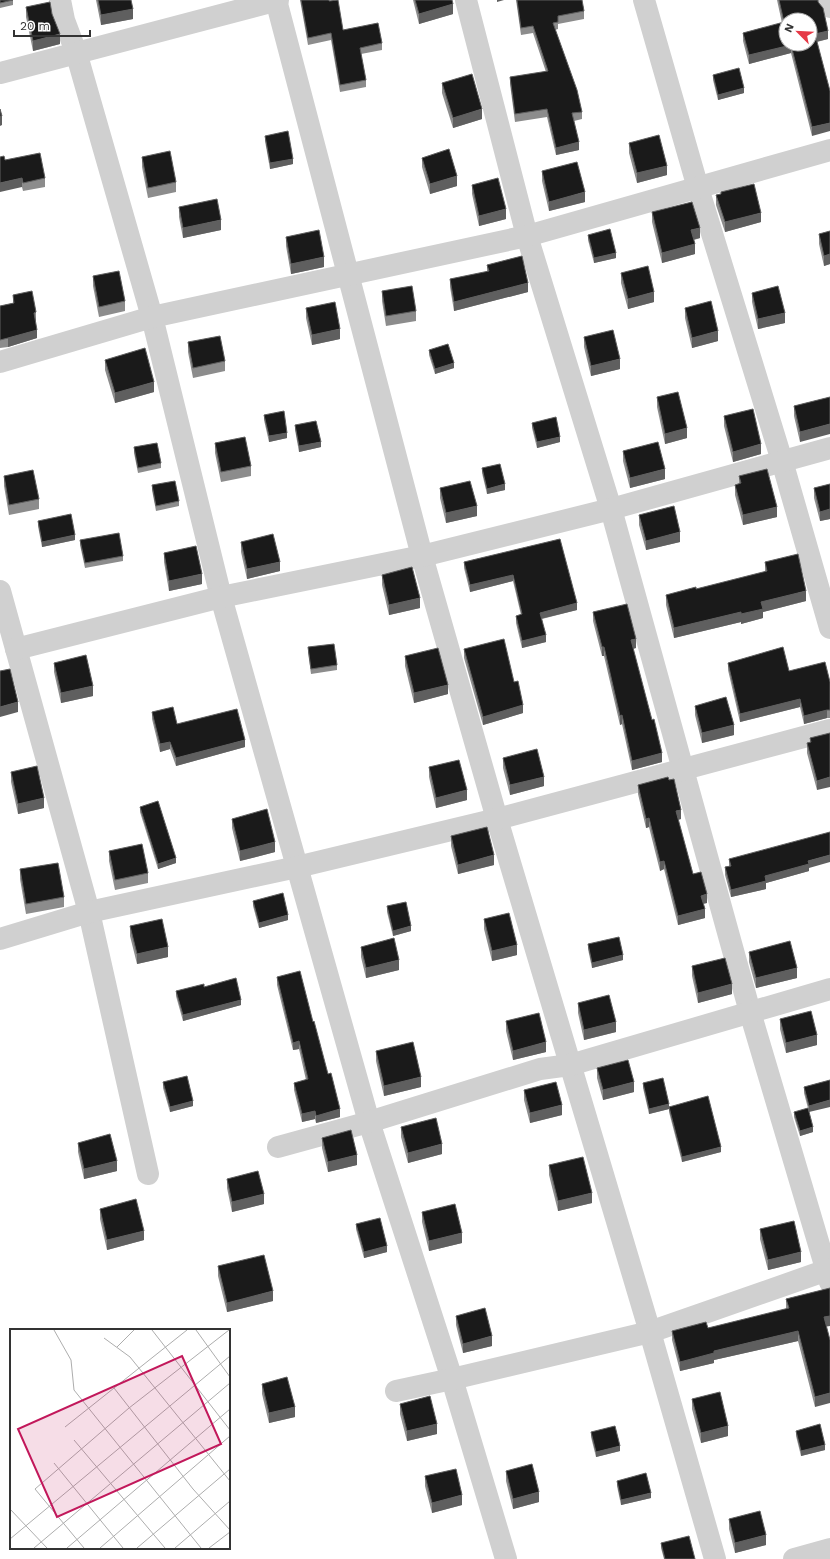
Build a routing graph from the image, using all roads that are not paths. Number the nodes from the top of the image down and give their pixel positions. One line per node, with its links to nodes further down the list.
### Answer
1 (60, 0): 7 (street)
2 (276, 0): 7 (street); 12 (street)
3 (466, 0): 11 (street)
4 (644, 0): 10 (street)
5 (828, 0): 6 (street)
6 (830, 7)
7 (76, 52): 8 (street); 13 (street)
8 (0, 73)
9 (830, 150): 10 (street)
10 (698, 188): 11 (street); 16 (street)
11 (527, 236): 12 (street); 17 (street)
12 (348, 276): 13 (street); 18 (street)
13 (152, 317): 14 (street); 20 (street)
14 (0, 362)
15 (830, 448): 16 (street)
16 (782, 461): 17 (street); 21 (street)
17 (610, 509): 18 (street); 24 (street)
18 (422, 556): 20 (street); 25 (street)
19 (0, 591): 22 (street)
20 (222, 597): 22 (street); 26 (street)
21 (830, 628)
22 (16, 649): 27 (street)
23 (830, 730): 24 (street)
24 (683, 769): 25 (street); 30 (street)
25 (497, 819): 26 (street); 31 (street)
26 (297, 867): 27 (street); 32 (street)
27 (89, 912): 28 (street); 34 (street)
28 (0, 939)
29 (830, 989): 30 (street)
30 (750, 1012): 31 (street); 35 (street)
31 (570, 1066): 32 (street); 36 (street)
32 (369, 1122): 33 (street); 37 (street)
33 (278, 1147)
34 (148, 1174)
35 (829, 1273): 36 (street)
36 (650, 1332): 37 (street); 41 (street)
37 (452, 1379): 38 (street); 40 (street)
38 (396, 1391)
39 (830, 1549): 42 (street)
40 (506, 1559)
41 (715, 1559)
42 (794, 1559)

